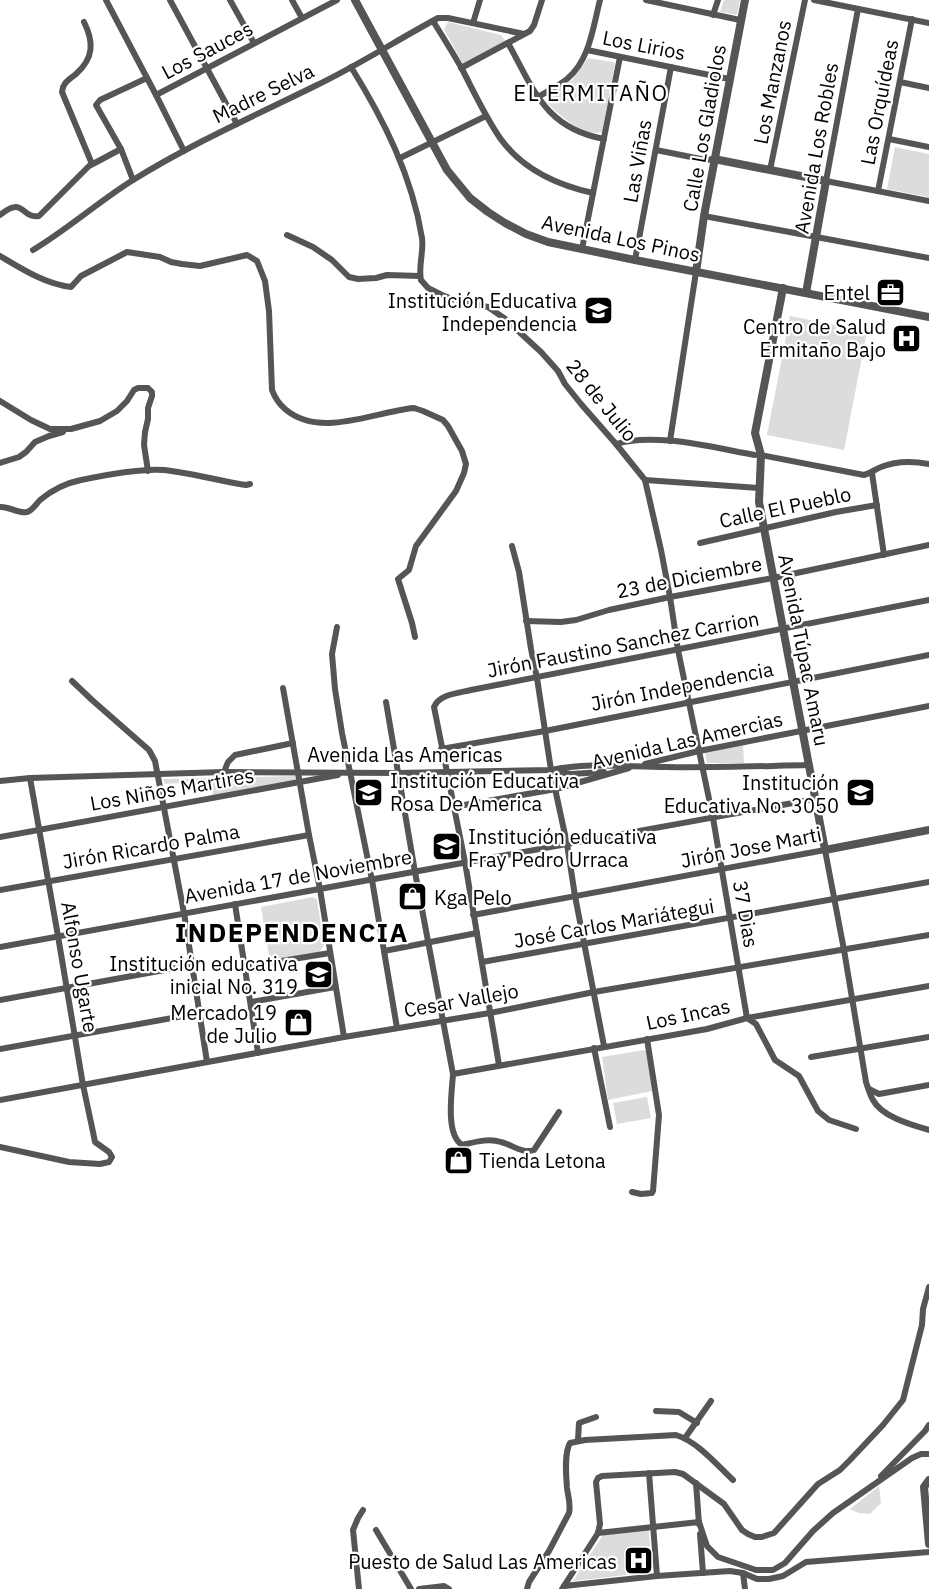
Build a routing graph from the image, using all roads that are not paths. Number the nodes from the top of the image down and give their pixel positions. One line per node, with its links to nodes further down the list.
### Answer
1 (106, 0): 35 (street)
2 (170, 0): 34 (street)
3 (230, 0): 26 (street)
4 (292, 0): 18 (street)
5 (337, 0): 18 (street, Los Sauces)
6 (356, 0): 28 (street, Avenida Los Pinos)
7 (480, 0): 23 (street)
8 (542, 0): 25 (street)
9 (600, 0): 29 (street)
10 (646, 0): 15 (street)
11 (718, 0): 17 (street, Calle Los Gladiolos)
12 (745, 0): 20 (street, Calle Los Gladiolos)
13 (805, 0): 53 (street, Los Manzanos)
14 (814, 0): 16 (street)
15 (659, 1): 17 (street)
16 (858, 9): 19 (street); 55 (street, Avenida Los Robles)
17 (713, 15): 20 (street)
18 (302, 18): 26 (street, Los Sauces)
19 (912, 19): 24 (street); 37 (street, Las Orquídeas)
20 (740, 20): 36 (street, Calle Los Gladiolos)
21 (433, 21): 23 (street, Madre Selva); 28 (street, Madre Selva); 33 (street)
22 (84, 22): 52 (street)
23 (472, 23): 25 (street, Madre Selva)
24 (929, 23)
25 (524, 34): 27 (street)
26 (254, 43): 34 (street, Los Sauces)
27 (508, 43): 33 (street); 40 (street)
28 (382, 49): 31 (street, Madre Selva); 45 (street, Avenida Los Pinos)
29 (587, 50): 30 (street, Los Lirios); 40 (street)
30 (620, 57): 32 (street, Los Lirios); 43 (street)
31 (351, 67): 42 (street, Madre Selva); 50 (street)
32 (671, 67): 36 (street, Los Lirios); 48 (street, Las Viñas)
33 (461, 68): 41 (street)
34 (206, 69): 39 (street, Los Sauces); 42 (street)
35 (147, 78): 39 (street); 47 (street)
36 (729, 79): 51 (street, Calle Los Gladiolos)
37 (900, 82): 38 (street); 44 (street, Las Orquídeas)
38 (929, 88)
39 (156, 95): 49 (street)
40 (538, 97): 43 (street)
41 (486, 116): 45 (street); 57 (street)
42 (237, 124): 49 (street, Madre Selva)
43 (604, 139): 57 (street)
44 (889, 139): 46 (street); 56 (street, Las Orquídeas)
45 (432, 142): 50 (street); 63 (street, Avenida Los Pinos)
46 (929, 147)
47 (121, 150): 52 (street); 54 (street)
48 (656, 150): 51 (street); 67 (street, Las Viñas)
49 (184, 151): 54 (street, Madre Selva)
50 (400, 158): 69 (street)
51 (714, 159): 53 (street); 60 (street, Calle Los Gladiolos)
52 (92, 164): 59 (street)
53 (770, 170): 55 (street)
54 (133, 180): 64 (street, Madre Selva)
55 (826, 181): 56 (street); 62 (street, Avenida Los Robles)
56 (878, 191): 58 (street)
57 (593, 193): 63 (street)
58 (929, 201)
59 (0, 215)
60 (704, 216): 62 (street); 68 (street, Calle Los Gladiolos)
61 (287, 235): 69 (street)
62 (816, 237): 66 (street); 71 (street, Avenida Los Robles)
63 (582, 249): 67 (street, Avenida Los Pinos)
64 (33, 250)
65 (0, 256): 98 (street)
66 (929, 258)
67 (635, 260): 68 (street, Avenida Los Pinos)
68 (696, 272): 70 (street, Avenida Los Pinos); 75 (street, Calle Los Gladiolos)
69 (420, 276): 76 (street, 28 de Julio)
70 (783, 288): 71 (street, Avenida Los Pinos); 77 (street, Avenida Túpac Amaru)
71 (806, 292): 72 (street, Avenida Los Pinos)
72 (929, 317)
73 (0, 401): 74 (street)
74 (84, 426): 78 (street); 80 (street)
75 (670, 441): 76 (street); 77 (street)
76 (616, 444): 82 (street, 28 de Julio)
77 (758, 455): 81 (street); 84 (street, Avenida Túpac Amaru)
78 (0, 463)
79 (929, 464): 81 (street)
80 (148, 471): 83 (street); 86 (street)
81 (872, 473): 85 (street)
82 (645, 480): 84 (street); 93 (street, 37 Dias)
83 (250, 484)
84 (759, 488): 87 (street, Avenida Túpac Amaru)
85 (877, 505): 87 (street, Calle El Pueblo); 91 (street)
86 (0, 507)
87 (763, 528): 88 (street, Calle El Pueblo); 92 (street, Avenida Túpac Amaru)
88 (700, 543)
89 (929, 545): 91 (street, 23 de Diciembre)
90 (512, 546): 95 (street)
91 (884, 555): 92 (street, 23 de Diciembre)
92 (773, 578): 93 (street, 23 de Diciembre); 97 (street, Avenida Túpac Amaru)
93 (670, 597): 95 (street, 23 de Diciembre); 99 (street, 37 Dias)
94 (929, 600): 97 (street, Jirón Faustino Sanchez Carrion)
95 (526, 621): 101 (street)
96 (337, 627): 121 (street)
97 (783, 629): 99 (street, Jirón Faustino Sanchez Carrion); 103 (street, Avenida Túpac Amaru)
98 (415, 637)
99 (678, 650): 101 (street, Jirón Faustino Sanchez Carrion); 105 (street, 37 Dias)
100 (929, 654): 103 (street, Jirón Independencia)
101 (537, 678): 108 (street); 111 (street, Jirón Faustino Sanchez Carrion)
102 (72, 681): 120 (street)
103 (792, 681): 105 (street, Jirón Independencia); 109 (street, Avenida Túpac Amaru)
104 (284, 688): 110 (street)
105 (689, 701): 108 (street, Jirón Independencia); 112 (street, 37 Dias)
106 (386, 702): 122 (street)
107 (929, 706): 109 (street, Avenida Las Amercias)
108 (545, 731): 111 (street, Jirón Independencia); 116 (street)
109 (802, 731): 112 (street, Avenida Las Amercias); 113 (street, Avenida Túpac Amaru)
110 (293, 743): 117 (street); 118 (street)
111 (441, 748): 119 (street)
112 (699, 751): 114 (street, Avenida Las Amercias); 115 (street, 37 Dias)
113 (809, 765): 115 (street, Avenida Las Americas); 127 (street, Avenida Túpac Amaru)
114 (634, 767): 115 (street, Avenida Las Americas); 116 (street, Avenida Las Americas); 126 (street, Avenida Las Amercias)
115 (702, 768): 130 (street, 37 Dias)
116 (551, 770): 119 (street, Avenida Las Americas); 126 (street)
117 (299, 771): 118 (street, Avenida Las Americas); 121 (street, Avenida Las Americas); 125 (street)
118 (224, 772): 120 (street, Avenida Las Americas)
119 (446, 772): 122 (street, Avenida Las Americas); 129 (street)
120 (158, 773): 123 (street, Avenida Las Americas); 128 (street)
121 (351, 773): 122 (street, Avenida Las Americas); 125 (street, Los Niños Martires); 141 (street)
122 (399, 773): 140 (street)
123 (30, 778): 124 (street, Avenida Las Americas); 131 (street, Alfonso Ugarte)
124 (0, 781)
125 (301, 782): 128 (street, Los Niños Martires); 133 (street)
126 (556, 789): 129 (street, Avenida Las Amercias); 135 (street)
127 (815, 799): 130 (street, Avenida 17 de Noviembre); 136 (street, Avenida Túpac Amaru)
128 (164, 806): 131 (street, Los Niños Martires); 137 (street)
129 (453, 807): 138 (street)
130 (713, 818): 135 (street, Avenida 17 de Noviembre); 139 (street, 37 Dias)
131 (39, 830): 134 (street, Los Niños Martires); 142 (street, Alfonso Ugarte)
132 (929, 830): 136 (street, Jirón Jose Marti)
133 (309, 835): 137 (street, Jirón Ricardo Palma); 144 (street)
134 (0, 837)
135 (567, 844): 138 (street, Avenida 17 de Noviembre); 146 (street)
136 (825, 850): 139 (street, Jirón Jose Marti); 147 (street, Avenida Túpac Amaru)
137 (174, 858): 142 (street, Jirón Ricardo Palma); 149 (street)
138 (465, 862): 140 (street, Avenida 17 de Noviembre); 150 (street)
139 (721, 870): 146 (street, Jirón Jose Marti); 151 (street, 37 Dias)
140 (415, 872): 141 (street, Avenida 17 de Noviembre); 155 (street)
141 (372, 880): 144 (street, Avenida 17 de Noviembre); 159 (street)
142 (48, 881): 145 (street, Jirón Ricardo Palma); 154 (street, Alfonso Ugarte)
143 (929, 882): 147 (street, José Carlos Mariátegui)
144 (320, 889): 148 (street, Avenida 17 de Noviembre); 160 (street)
145 (0, 890)
146 (575, 896): 150 (street, Jirón Jose Marti); 156 (street)
147 (834, 899): 151 (street, José Carlos Mariátegui); 158 (street, Avenida Túpac Amaru)
148 (235, 904): 149 (street, Avenida 17 de Noviembre); 163 (street)
149 (184, 913): 154 (street, Avenida 17 de Noviembre); 162 (street)
150 (473, 915): 152 (street)
151 (730, 919): 156 (street, José Carlos Mariátegui); 164 (street, 37 Dias)
152 (477, 933): 155 (street); 161 (street)
153 (929, 935): 158 (street, Cesar Vallejo)
154 (58, 936): 157 (street, Avenida 17 de Noviembre); 167 (street, Alfonso Ugarte)
155 (429, 942): 159 (street); 175 (street)
156 (585, 945): 161 (street, José Carlos Mariátegui); 168 (street)
157 (0, 947)
158 (844, 950): 164 (street, Cesar Vallejo); 170 (street, Avenida Túpac Amaru)
159 (384, 951): 176 (street)
160 (330, 953): 163 (street); 166 (street)
161 (482, 962): 173 (street)
162 (192, 965): 167 (street); 172 (street)
163 (245, 967): 171 (street)
164 (738, 968): 168 (street, Cesar Vallejo); 174 (street, 37 Dias)
165 (929, 986): 170 (street, Los Incas)
166 (335, 987): 171 (street); 178 (street)
167 (67, 988): 169 (street); 177 (street, Alfonso Ugarte)
168 (594, 992): 173 (street, Cesar Vallejo); 181 (street)
169 (0, 1000)
170 (853, 1000): 174 (street, Los Incas); 183 (street, Avenida Túpac Amaru)
171 (250, 1002): 185 (street)
172 (200, 1013): 177 (street); 187 (street)
173 (490, 1013): 175 (street, Cesar Vallejo); 188 (street)
174 (747, 1018): 180 (street, Los Incas); 196 (street, 37 Dias)
175 (444, 1020): 176 (street, Cesar Vallejo); 189 (street)
176 (397, 1028): 178 (street, Cesar Vallejo)
177 (75, 1036): 184 (street); 190 (street, Alfonso Ugarte)
178 (344, 1037): 185 (street, Cesar Vallejo)
179 (929, 1037): 183 (street)
180 (646, 1039): 181 (street, Los Incas); 199 (street)
181 (604, 1046): 182 (street, Los Incas)
182 (594, 1048): 188 (street, Los Incas); 195 (street)
183 (860, 1049): 186 (street); 192 (street, Avenida Túpac Amaru)
184 (0, 1050)
185 (258, 1053): 187 (street, Cesar Vallejo)
186 (811, 1057)
187 (207, 1062): 190 (street, Cesar Vallejo)
188 (499, 1065): 189 (street, Los Incas)
189 (453, 1074): 194 (street)
190 (83, 1085): 193 (street, Cesar Vallejo); 198 (street, Alfonso Ugarte)
191 (929, 1085): 192 (street)
192 (869, 1089): 197 (street)
193 (0, 1100)
194 (559, 1112)
195 (610, 1126)
196 (856, 1129)
197 (929, 1130)
198 (0, 1147)
199 (632, 1192)
200 (929, 1287): 212 (street)
201 (711, 1401): 204 (street)
202 (656, 1411): 204 (street)
203 (596, 1417): 207 (street)
204 (697, 1423): 206 (street)
205 (929, 1425): 213 (street)
206 (685, 1438): 207 (street); 210 (street)
207 (578, 1440): 229 (street)
208 (929, 1454): 213 (street)
209 (649, 1473): 212 (street); 216 (street); 218 (street)
210 (733, 1480)
211 (929, 1480): 219 (street)
212 (696, 1483): 215 (street)
213 (872, 1485): 215 (street)
214 (363, 1510): 225 (street)
215 (699, 1522): 216 (street); 221 (street)
216 (653, 1527): 218 (street); 223 (street)
217 (376, 1530): 226 (street)
218 (598, 1533): 224 (street)
219 (929, 1544)
220 (929, 1552): 222 (street)
221 (703, 1573): 222 (street); 223 (street)
222 (743, 1573): 230 (street)
223 (657, 1576): 224 (street)
224 (563, 1587)
225 (359, 1589)
226 (411, 1589)
227 (419, 1589): 228 (street)
228 (450, 1589)
229 (527, 1589)
230 (745, 1589)

